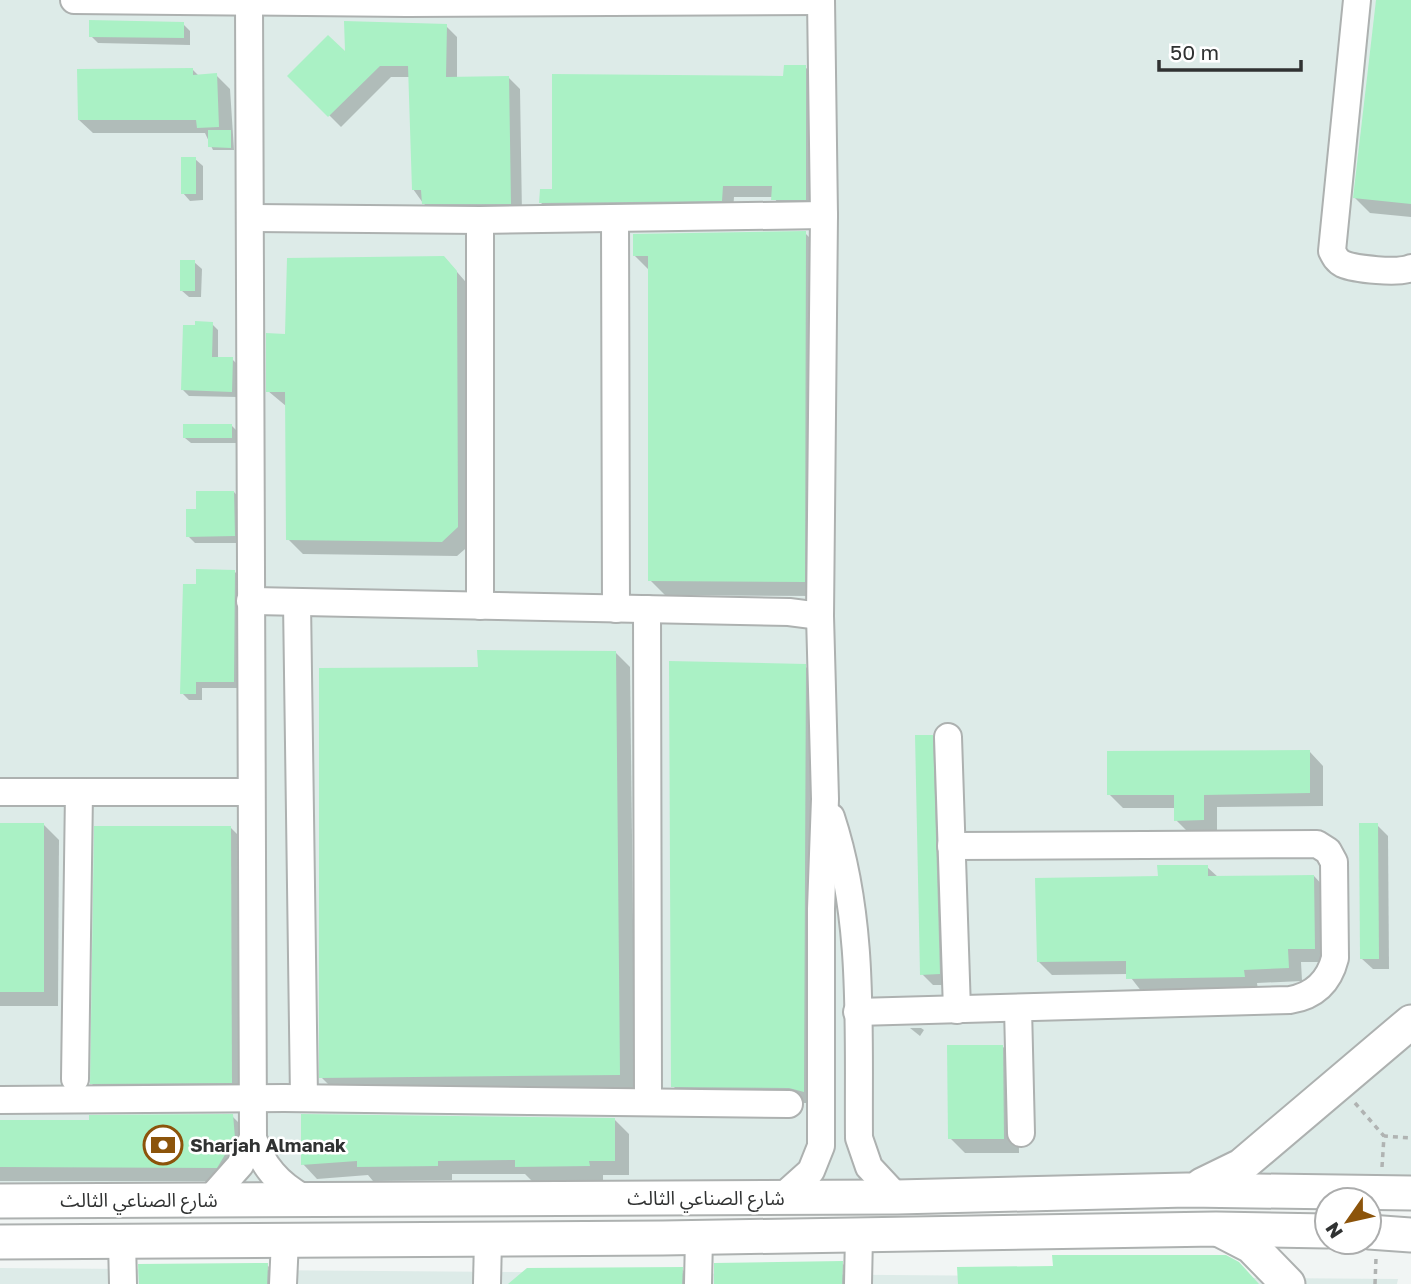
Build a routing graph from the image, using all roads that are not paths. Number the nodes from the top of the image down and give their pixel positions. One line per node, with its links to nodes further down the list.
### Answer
1 (74, 0): 5 (street)
2 (1357, 0): 11 (street)
3 (614, 1): 4 (street); 6 (street)
4 (821, 1): 7 (street)
5 (249, 2): 6 (street); 8 (street)
6 (407, 2)
7 (824, 215): 9 (street); 17 (street)
8 (250, 218): 10 (street); 12 (street)
9 (615, 218): 10 (street); 15 (street)
10 (480, 220): 14 (street)
11 (1411, 268)
12 (250, 601): 13 (street); 21 (street)
13 (297, 602): 14 (street); 30 (street)
14 (480, 606): 15 (street)
15 (616, 608): 16 (street)
16 (647, 609): 17 (street); 32 (street)
17 (820, 616): 22 (street)
18 (948, 737): 23 (street)
19 (0, 792): 20 (street)
20 (79, 792): 21 (street); 28 (street)
21 (251, 792): 29 (street)
22 (825, 799): 26 (street); 39 (street)
23 (951, 846): 24 (street); 25 (street)
24 (1018, 1008): 25 (street); 34 (street)
25 (957, 1010): 26 (street)
26 (857, 1012): 40 (street)
27 (1411, 1022): 36 (main road)
28 (75, 1079)
29 (253, 1098): 30 (street); 31 (street); 35 (street)
30 (304, 1098): 32 (street)
31 (0, 1100)
32 (648, 1102): 33 (street)
33 (789, 1104)
34 (1021, 1133)
35 (253, 1138): 38 (street); 41 (street)
36 (1187, 1190): 37 (main road, شارع الصناعي الثالث); 40 (main road, شارع الصناعي الثالث)
37 (1411, 1193)
38 (304, 1198): 39 (main road, شارع الصناعي الثالث); 41 (main road, شارع الصناعي الثالث)
39 (767, 1198): 40 (main road, شارع الصناعي الثالث); 48 (main road)
40 (898, 1198)
41 (209, 1199): 42 (main road, شارع الصناعي الثالث)
42 (0, 1200)
43 (1216, 1229): 44 (main road, شارع الصناعي الثالث); 46 (main road, شارع الصناعي الثالث); 59 (main road)
44 (1313, 1231)
45 (1383, 1233): 47 (main road)
46 (859, 1235): 48 (main road, شارع الصناعي الثالث); 58 (street)
47 (1411, 1236)
48 (681, 1238): 49 (main road, شارع الصناعي الثالث); 56 (street); 57 (street)
49 (488, 1239): 50 (main road, شارع الصناعي الثالث); 55 (street)
50 (285, 1240): 51 (main road, شارع الصناعي الثالث); 54 (street)
51 (122, 1241): 52 (main road, شارع الصناعي الثالث); 53 (street)
52 (0, 1242)
53 (123, 1284)
54 (284, 1284)
55 (487, 1284)
56 (682, 1284)
57 (698, 1284)
58 (858, 1284)
59 (1288, 1284)

